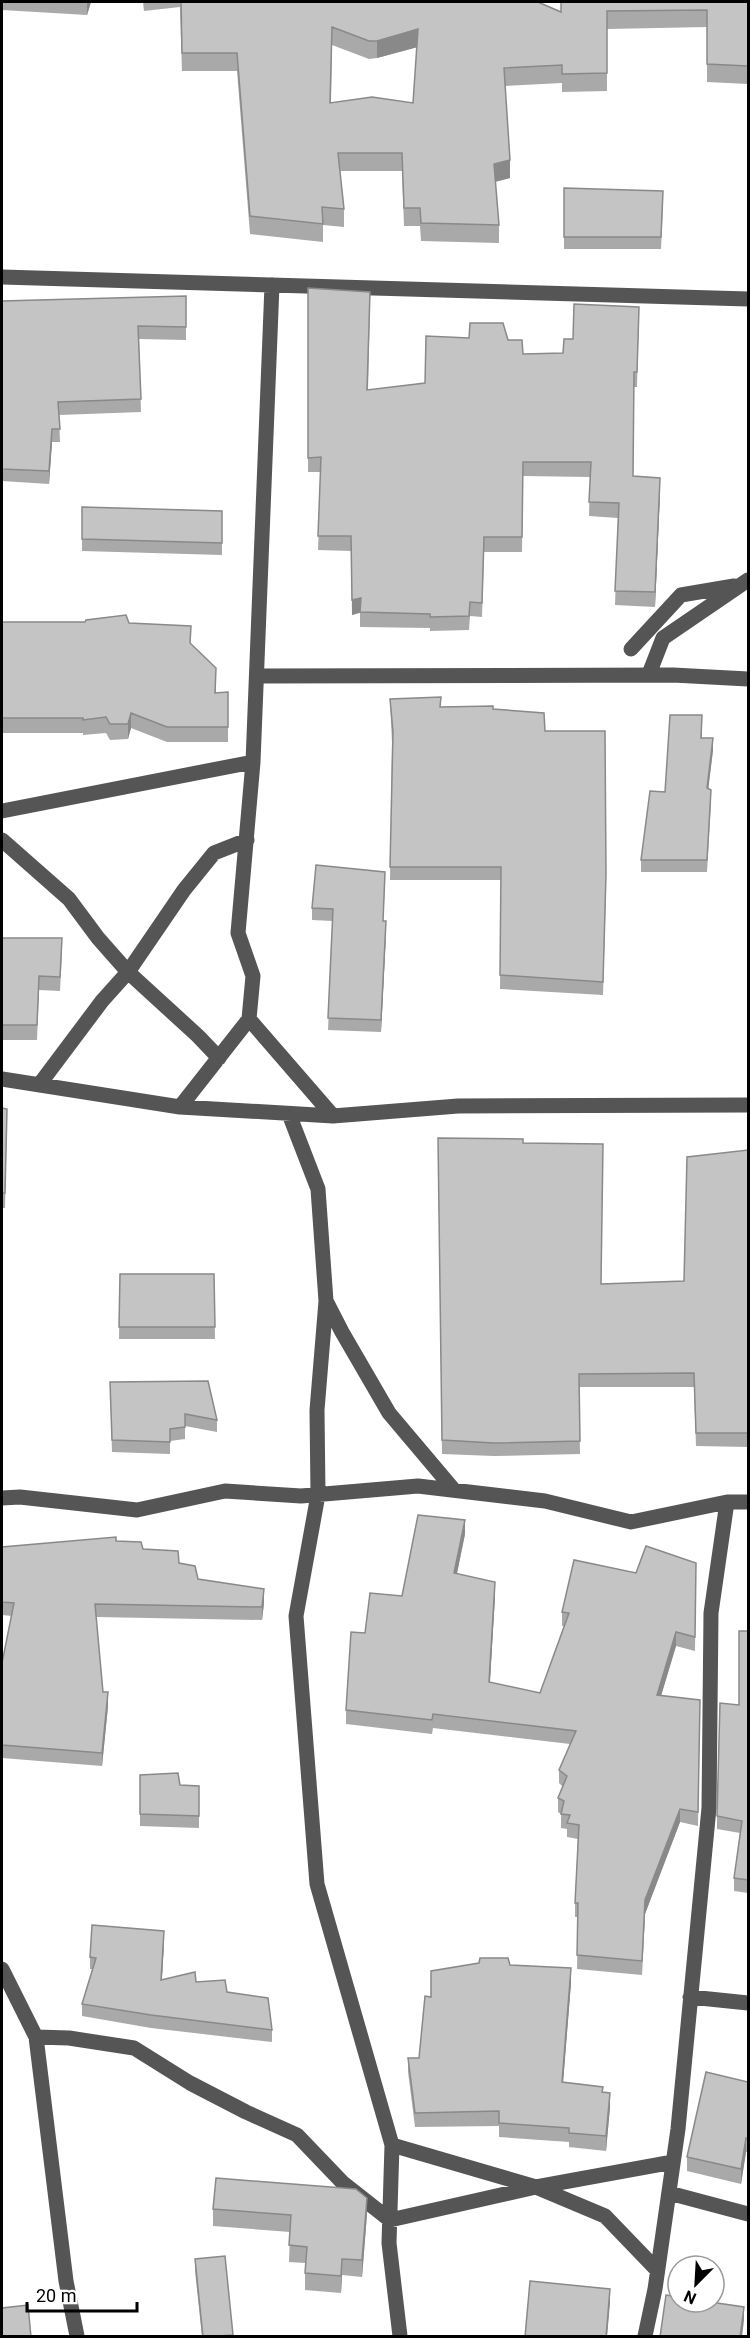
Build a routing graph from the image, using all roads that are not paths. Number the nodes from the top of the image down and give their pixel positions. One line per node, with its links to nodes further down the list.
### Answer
1 (2, 277): 2 (street)
2 (272, 285): 3 (street); 7 (street)
3 (748, 299)
4 (744, 582): 5 (street); 6 (street)
5 (631, 649)
6 (649, 674): 7 (street); 8 (street)
7 (257, 676): 9 (street)
8 (748, 679)
9 (253, 762): 10 (street); 12 (street)
10 (2, 811)
11 (2, 840): 13 (street)
12 (247, 840): 13 (street); 14 (street)
13 (128, 972): 15 (street); 17 (street)
14 (249, 1019): 15 (street); 21 (street)
15 (219, 1058): 19 (street)
16 (2, 1079): 17 (street)
17 (39, 1085): 19 (street)
18 (748, 1105): 21 (street)
19 (180, 1107): 20 (street)
20 (289, 1114): 21 (street); 22 (street)
21 (333, 1116)
22 (326, 1301): 23 (street); 24 (street)
23 (454, 1490): 24 (street); 26 (street)
24 (318, 1495): 25 (street); 32 (street)
25 (2, 1498)
26 (727, 1502): 27 (street); 29 (street)
27 (748, 1502)
28 (2, 1969): 31 (street)
29 (690, 1996): 30 (street); 33 (street)
30 (748, 2003)
31 (36, 2037): 37 (street); 39 (street)
32 (392, 2145): 34 (street); 37 (street)
33 (673, 2162): 34 (street); 35 (street)
34 (536, 2187): 37 (street); 38 (street)
35 (669, 2193): 36 (street); 38 (street)
36 (748, 2214)
37 (390, 2220): 40 (street)
38 (657, 2270): 41 (street)
39 (77, 2337)
40 (400, 2337)
41 (645, 2337)

